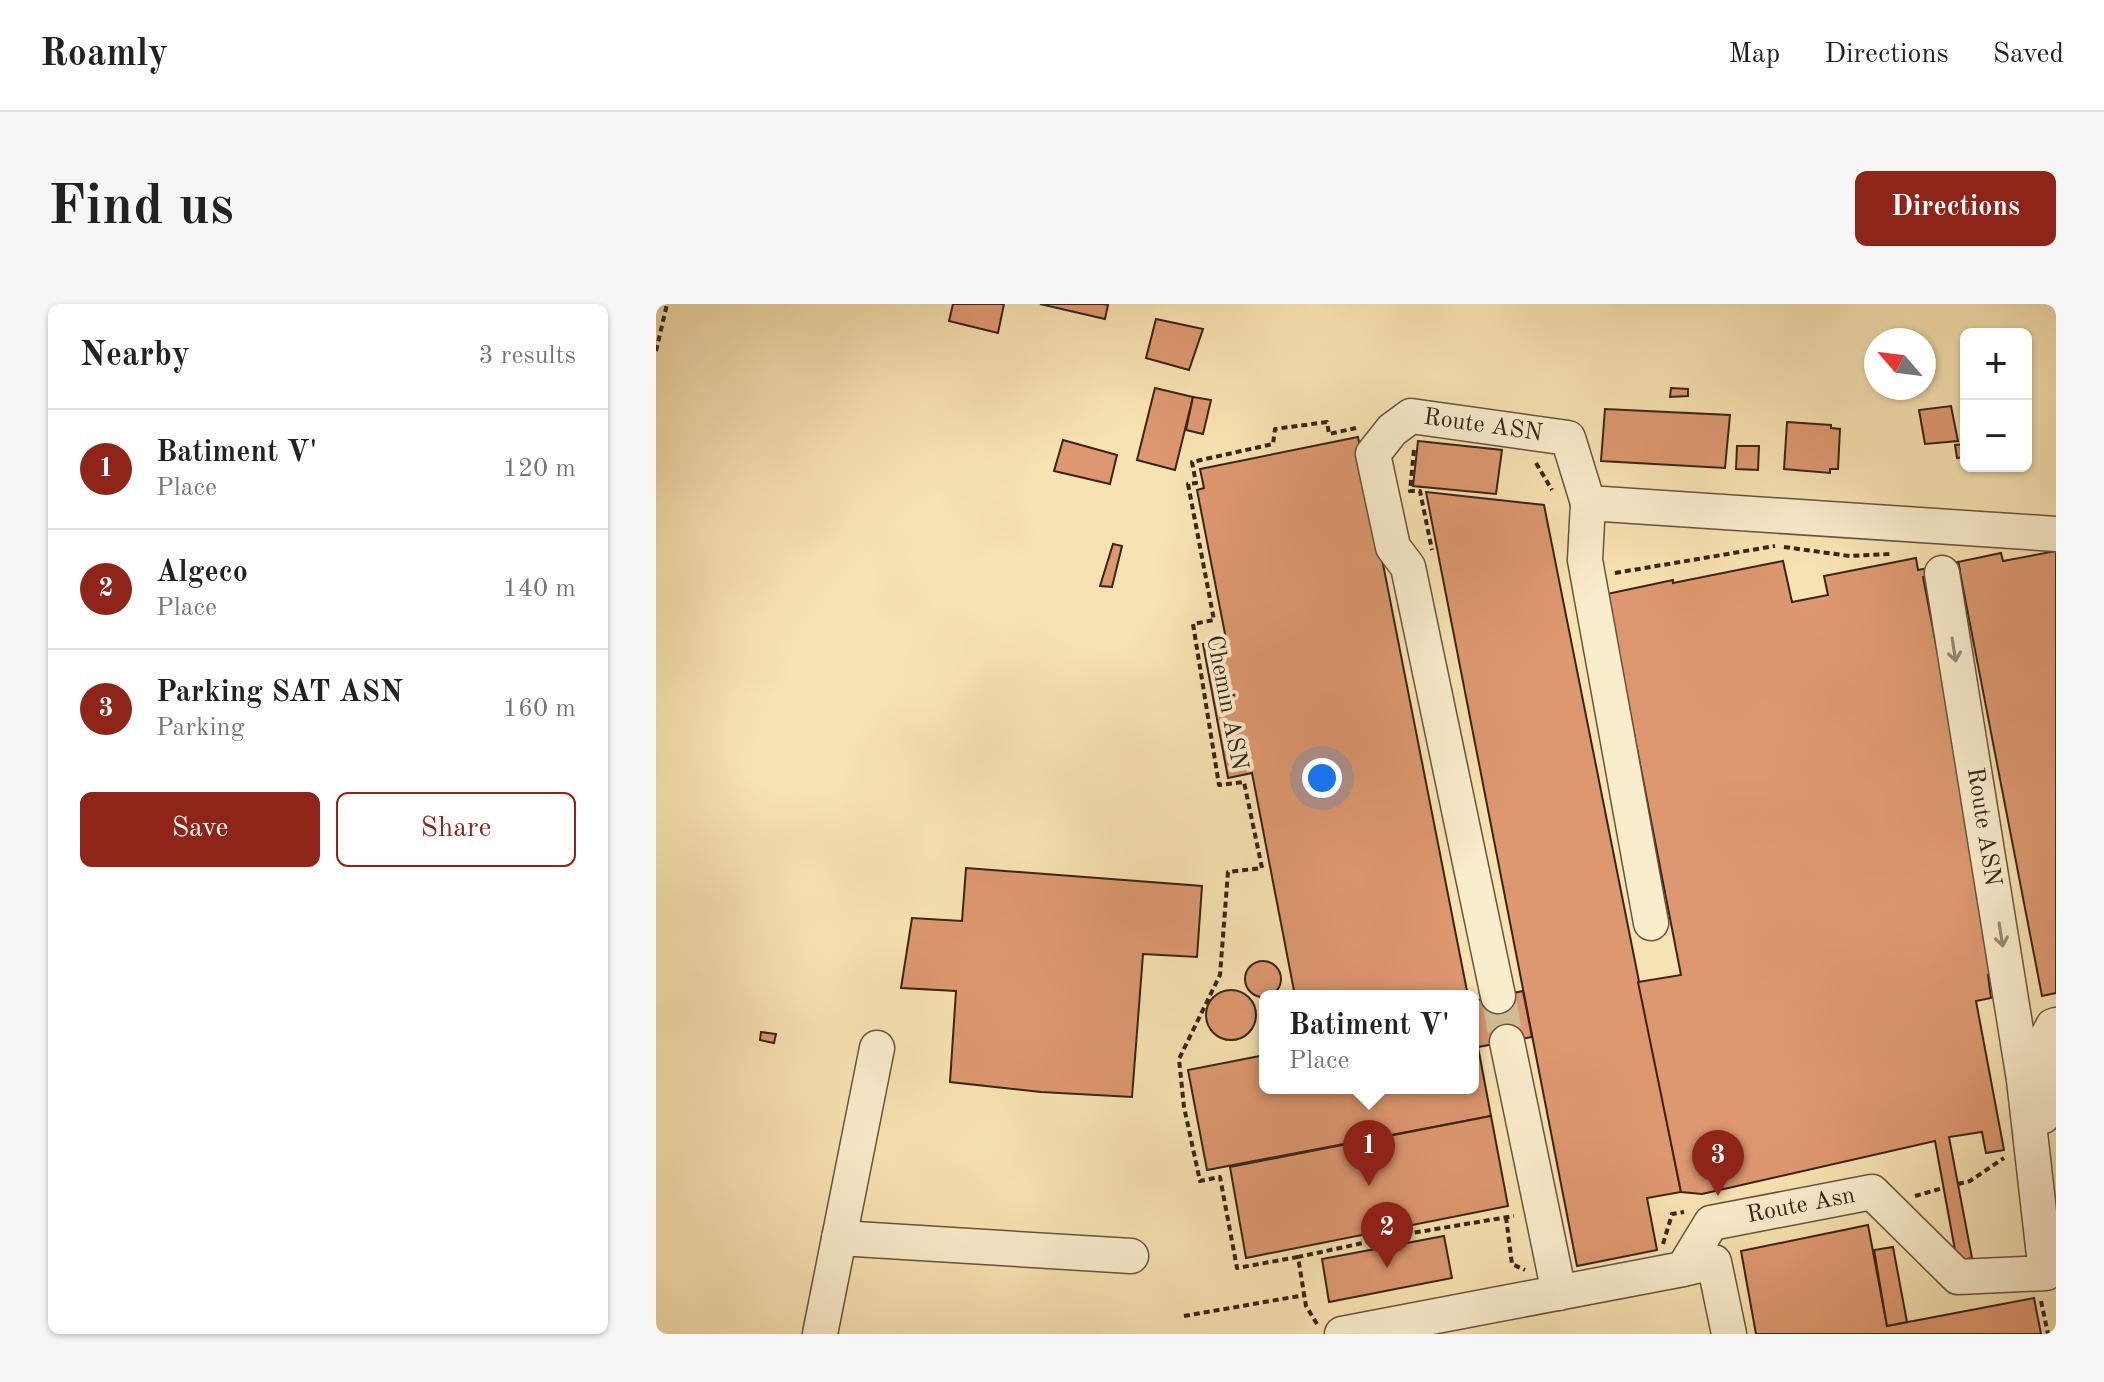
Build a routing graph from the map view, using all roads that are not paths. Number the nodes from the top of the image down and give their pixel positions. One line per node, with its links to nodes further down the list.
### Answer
1 (1588, 503): 2 (lane); 4 (lane); 5 (lane, Route ASN)
2 (1935, 524): 3 (lane); 10 (lane, Route ASN, one-way to 10)
3 (2056, 534)
4 (1651, 923)
5 (1498, 996)
6 (2056, 1025): 10 (lane)
7 (1507, 1042): 15 (lane)
8 (877, 1048): 12 (lane)
9 (2056, 1057): 11 (lane)
10 (2024, 1080): 14 (lane, Route Asn)
11 (2056, 1199)
12 (839, 1238): 13 (lane); 16 (lane)
13 (1131, 1256)
14 (1672, 1259): 15 (lane); 18 (lane)
15 (1559, 1293): 17 (lane)
16 (820, 1334)
17 (1342, 1334)
18 (1729, 1334)

